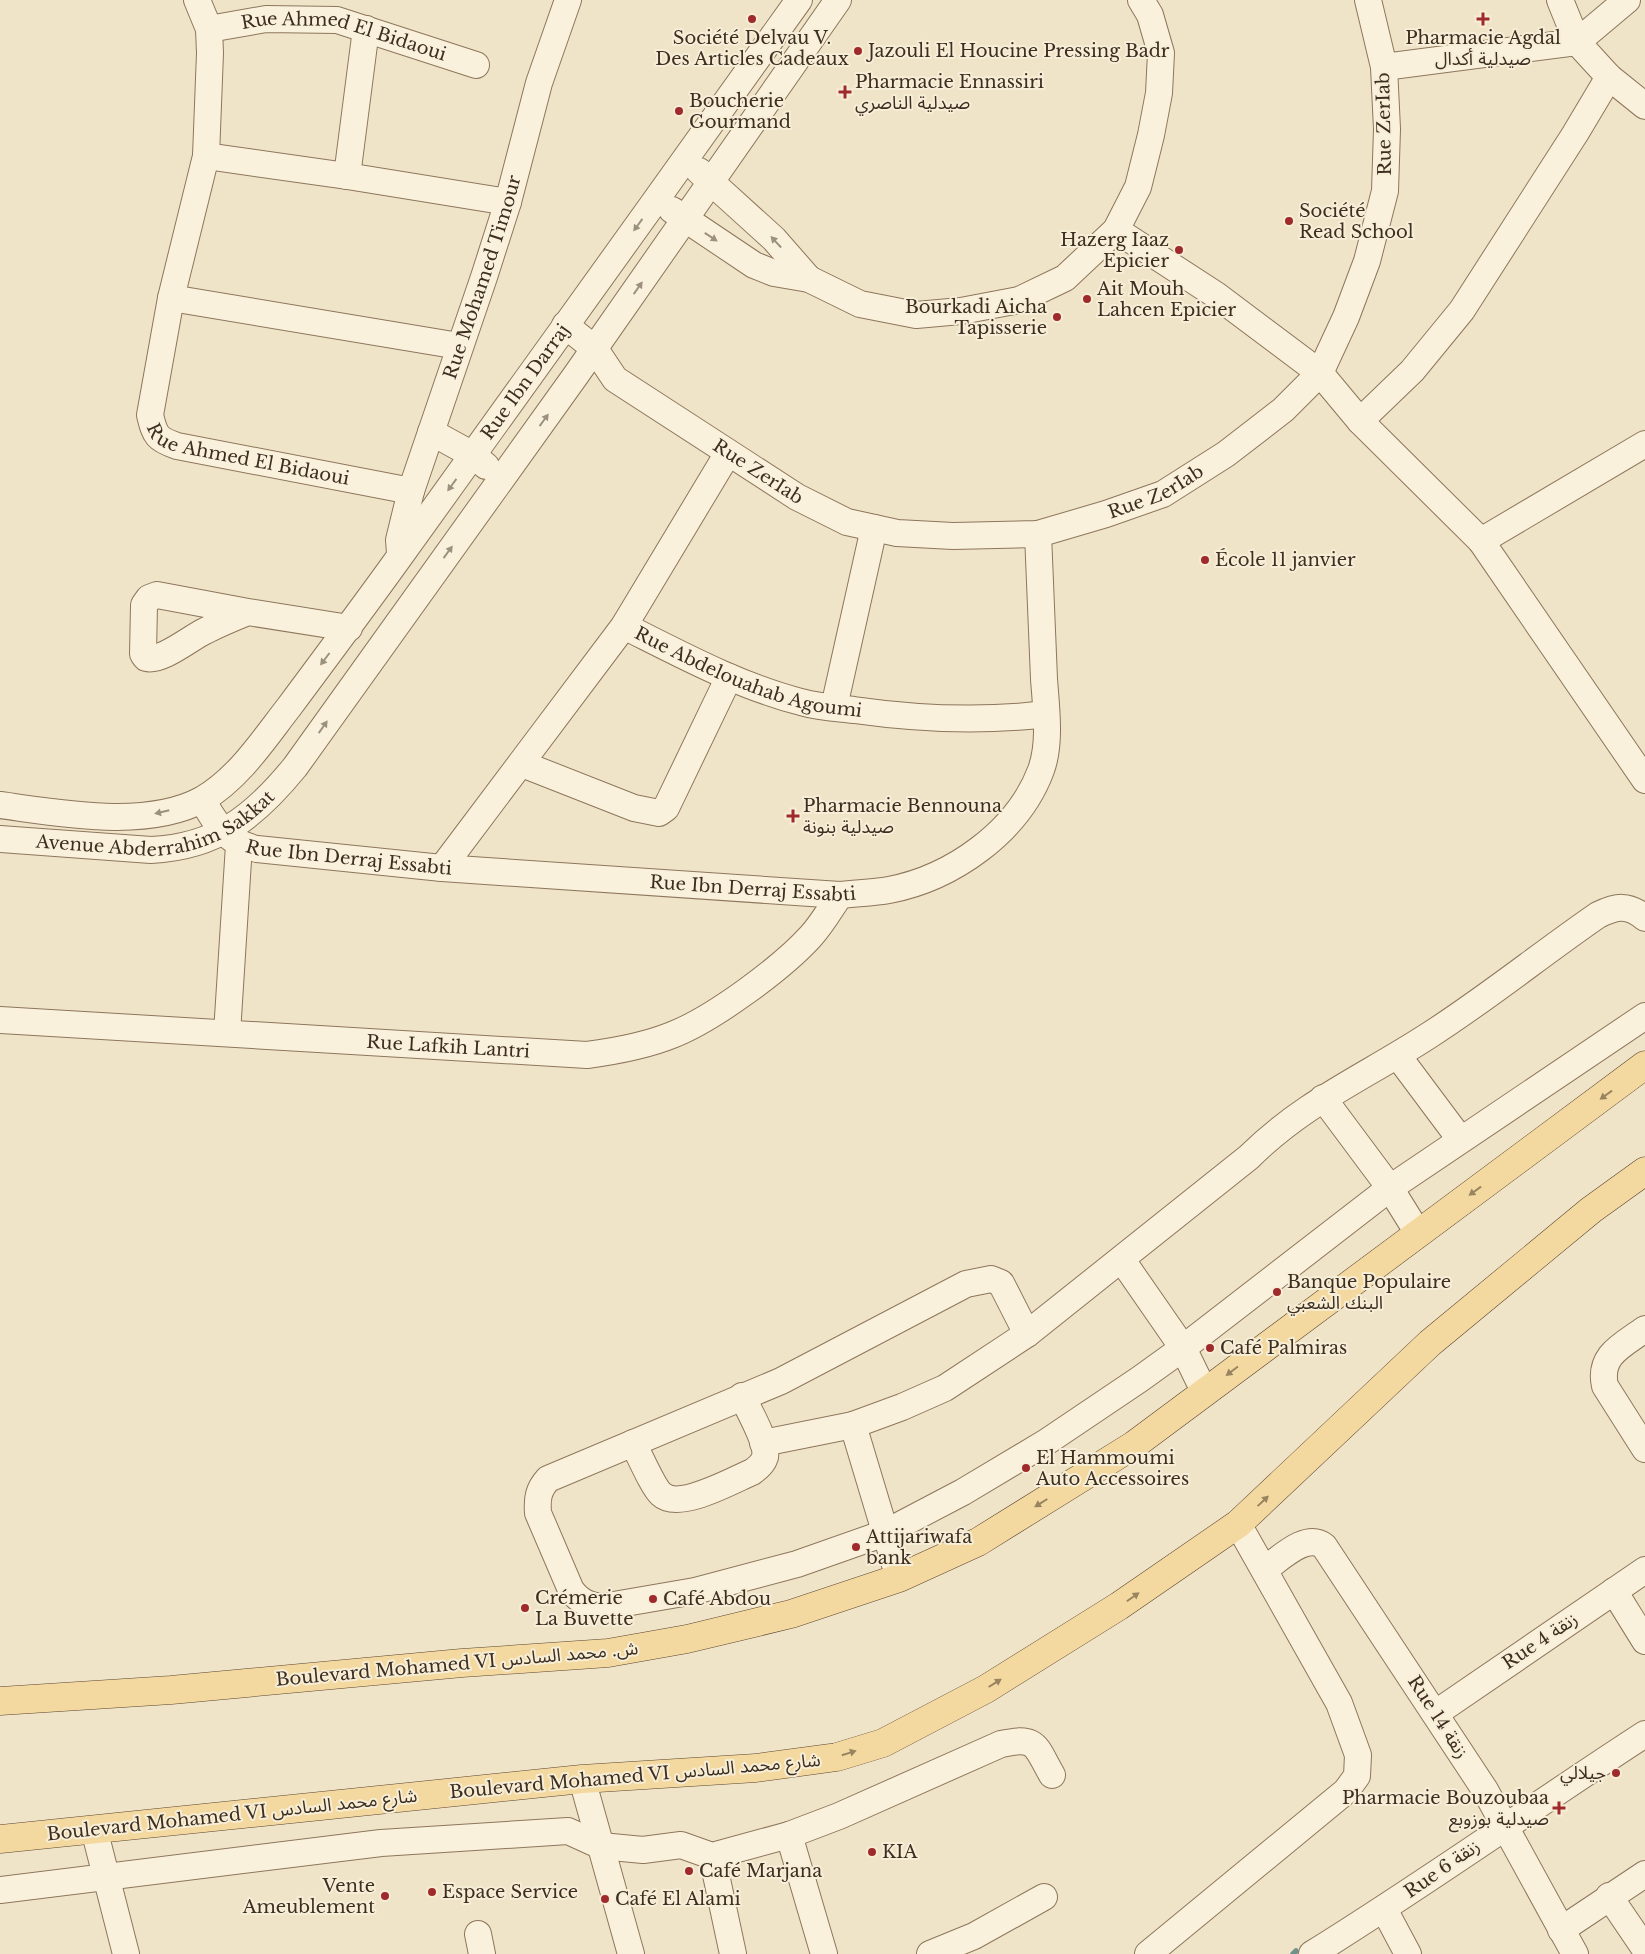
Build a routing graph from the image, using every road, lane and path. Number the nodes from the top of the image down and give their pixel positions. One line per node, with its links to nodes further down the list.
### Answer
1 (197, 0): 10 (street, Rue Ahmed El Bidaoui)
2 (568, 0): 21 (street, Rue Mohamed Timour)
3 (799, 0): 17 (street, Rue Ibn Darraj)
4 (838, 0): 19 (street, Rue Ibn Darraj)
5 (1141, 0): 23 (street)
6 (1368, 0): 13 (street, Rue ZerIab)
7 (1560, 0): 11 (street)
8 (1627, 0): 11 (street)
9 (366, 28): 10 (street, Rue Ahmed El Bidaoui); 12 (street, Rue Ahmed El Bidaoui); 18 (street)
10 (209, 29): 16 (street, Rue Ahmed El Bidaoui)
11 (1577, 42): 13 (street); 14 (street)
12 (476, 65)
13 (1384, 67): 30 (street, Rue ZerIab)
14 (1609, 77): 15 (street); 33 (street)
15 (1645, 106)
16 (206, 156): 18 (street); 25 (street, Rue Ahmed El Bidaoui)
17 (685, 159): 19 (street); 20 (street, Rue Ibn Darraj)
18 (347, 176): 21 (street)
19 (712, 182): 22 (street, Rue Ibn Darraj); 24 (street, one-way to 19)
20 (657, 199): 22 (street); 26 (street, Rue Ibn Darraj, one-way to 26)
21 (508, 202): 27 (street, Rue Mohamed Timour)
22 (686, 220): 24 (street, one-way to 24); 28 (street, Rue Ibn Darraj, one-way to 22)
23 (1116, 230): 24 (street); 30 (street)
24 (809, 279)
25 (171, 298): 27 (street); 39 (street, Rue Ahmed El Bidaoui)
26 (565, 325): 28 (street, Rue ZerIab); 29 (street, Rue Ibn Darraj)
27 (459, 346): 34 (street, Rue Mohamed Timour)
28 (595, 349): 31 (street, Rue Ibn Darraj); 32 (street, Rue ZerIab)
29 (546, 352): 31 (street); 37 (street, Rue Ibn Darraj)
30 (1320, 373): 33 (street); 41 (street, Rue ZerIab)
31 (576, 375): 32 (street, Rue ZerIab); 38 (street, Rue Ibn Darraj, one-way to 31)
32 (615, 379): 36 (street, Rue ZerIab)
33 (1360, 421): 42 (street)
34 (431, 432): 37 (street); 39 (street, Rue Mohamed Timour)
35 (1643, 451): 42 (street)
36 (728, 453): 40 (street, Rue ZerIab); 46 (street, Rue Abdelouahab Agoumi)
37 (473, 455): 38 (street); 43 (street, Rue Ibn Darraj, one-way to 43)
38 (501, 478): 44 (street, Rue Ibn Darraj, one-way to 38)
39 (411, 491): 43 (street, Rue Mohamed Timour)
40 (874, 528): 41 (street, Rue ZerIab); 49 (street)
41 (1038, 534): 50 (street, Rue Ibn Derraj Essabti)
42 (1481, 541): 54 (street)
43 (401, 555): 44 (street); 47 (street, Rue Ibn Darraj)
44 (429, 578): 53 (street, Rue Ibn Darraj, one-way to 44)
45 (248, 612): 47 (street)
46 (624, 626): 48 (street, Rue Abdelouahab Agoumi); 52 (street)
47 (349, 628): 51 (street, Rue Ibn Darraj, one-way to 51)
48 (729, 677): 49 (street, Rue Abdelouahab Agoumi); 52 (street)
49 (834, 707): 50 (street, Rue Abdelouahab Agoumi)
50 (1046, 714): 60 (street, Rue Ibn Derraj Essabti)
51 (247, 762): 55 (street, Avenue Abderrahim Sakkat)
52 (522, 764): 59 (street)
53 (295, 767): 57 (street, Avenue Abderrahim Sakkat)
54 (1642, 768)
55 (202, 800): 56 (street, Avenue Abderrahim Sakkat, one-way to 56); 57 (street, Rue Ibn Derraj Essabti)
56 (0, 805)
57 (231, 839): 58 (street, Avenue Abderrahim Sakkat); 59 (street, Rue Ibn Derraj Essabti); 64 (street)
58 (5, 843)
59 (442, 868): 60 (street, Rue Ibn Derraj Essabti)
60 (840, 895): 64 (street, Rue Lafkih Lantri)
61 (1645, 918): 65 (street)
62 (1645, 1016): 68 (street)
63 (0, 1020): 64 (street, Rue Lafkih Lantri)
64 (227, 1033)
65 (1398, 1056): 67 (street); 68 (street)
66 (1645, 1065): 71 (main road, Boulevard Mohamed VI ش. محمد السادس, one-way to 71)
67 (1323, 1098): 70 (street); 72 (street)
68 (1460, 1139): 70 (street)
69 (1645, 1171): 82 (main road, Boulevard Mohamed VI شارع محمد السادس, one-way to 69)
70 (1390, 1188): 71 (street); 75 (street)
71 (1418, 1233): 76 (main road, Boulevard Mohamed VI ش. محمد السادس, one-way to 76)
72 (1122, 1260): 74 (street); 75 (street)
73 (1645, 1329): 81 (street)
74 (1027, 1334): 77 (street); 78 (street)
75 (1183, 1348): 76 (street); 83 (street)
76 (1204, 1391): 86 (main road, Boulevard Mohamed VI ش. محمد السادس, one-way to 86)
77 (742, 1396): 79 (street); 80 (street)
78 (853, 1425): 80 (street); 83 (street)
79 (633, 1443): 80 (street); 83 (street)
80 (763, 1443)
81 (1645, 1450)
82 (1238, 1524): 84 (street); 93 (main road, Boulevard Mohamed VI شارع محمد السادس, one-way to 82)
83 (885, 1533): 86 (street)
84 (1265, 1569): 90 (street, Rue 14 زنقة); 113 (street)
85 (1645, 1570): 87 (street, Rue 4 زنقة)
86 (899, 1578): 89 (main road, Boulevard Mohamed VI ش. محمد السادس)
87 (1614, 1591): 88 (street); 90 (street, Rue 4 زنقة)
88 (1645, 1641)
89 (0, 1701)
90 (1436, 1713): 94 (street, Rue 14 زنقة)
91 (1645, 1734): 94 (street, Rue 6 زنقة)
92 (1052, 1775): 96 (street)
93 (582, 1779): 95 (main road, Boulevard Mohamed VI شارع محمد السادس); 98 (street)
94 (1504, 1826): 105 (street, Rue 6 زنقة); 106 (street, Rue 14 زنقة)
95 (94, 1829): 97 (main road, Boulevard Mohamed VI شارع محمد السادس); 101 (street)
96 (789, 1834): 99 (street); 111 (street)
97 (0, 1839)
98 (601, 1846): 99 (street); 101 (street); 109 (street)
99 (712, 1856): 110 (street)
100 (1645, 1874): 103 (street)
101 (105, 1876): 102 (street); 108 (street)
102 (0, 1890)
103 (1610, 1896): 106 (street); 107 (street)
104 (1044, 1897): 112 (street)
105 (1384, 1909): 114 (street, Rue 6 زنقة); 115 (street)
106 (1561, 1930): 116 (street, Rue 14 زنقة)
107 (1645, 1949)
108 (126, 1954)
109 (631, 1954)
110 (733, 1954)
111 (824, 1954)
112 (930, 1954)
113 (1148, 1954)
114 (1312, 1954)
115 (1408, 1954)
116 (1575, 1954)

